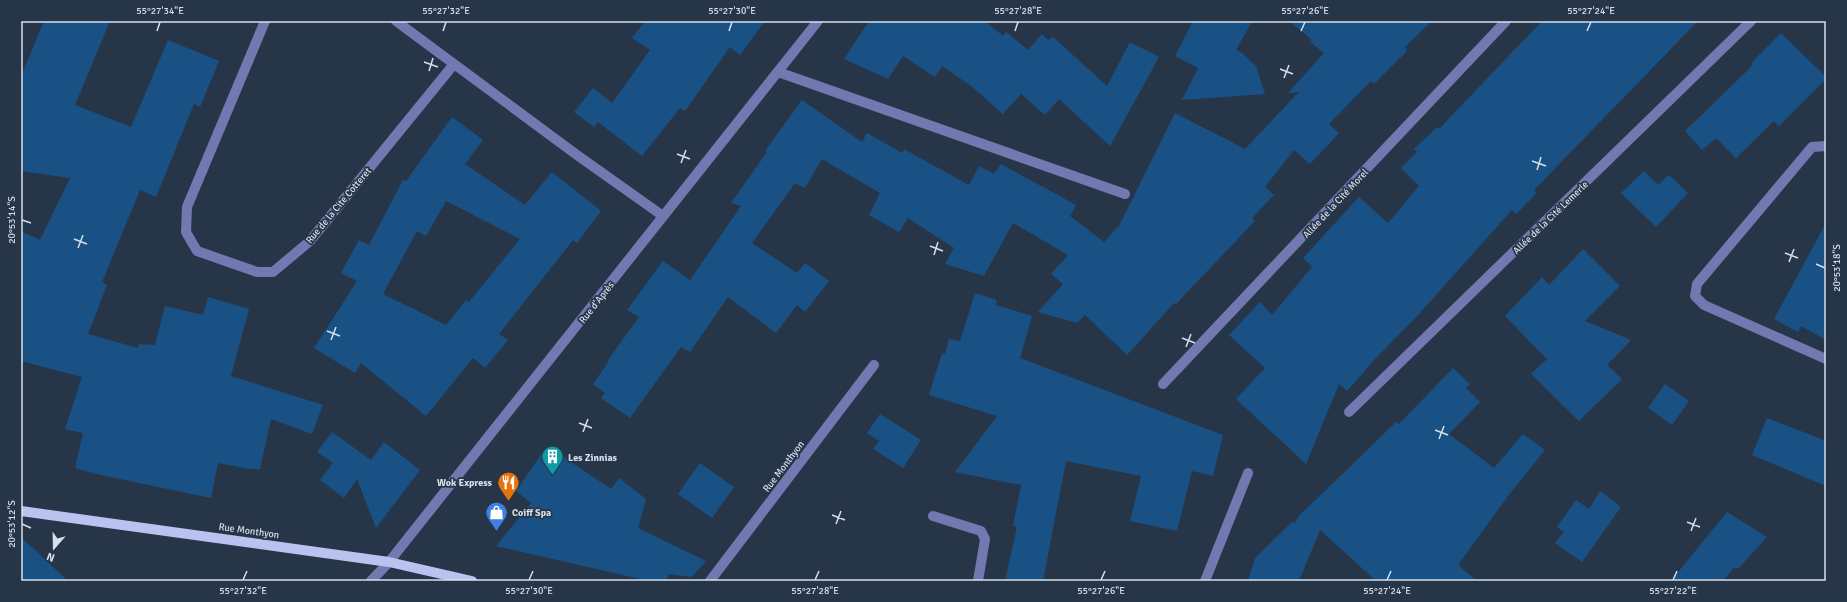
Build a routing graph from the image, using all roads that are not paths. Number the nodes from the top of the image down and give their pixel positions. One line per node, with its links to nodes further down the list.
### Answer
1 (265, 21): 6 (street, Rue de la Cite Cotteret)
2 (396, 21): 6 (street)
3 (818, 21): 7 (street, Rue d'Après)
4 (1506, 21): 13 (street, Allée de la Cité Morel)
5 (1751, 21): 14 (street, Allée de la Cité Lemerle)
6 (454, 64): 10 (street)
7 (778, 72): 9 (street); 10 (street, Rue d'Après)
8 (1826, 146): 11 (street)
9 (1126, 194)
10 (663, 216): 18 (street, Rue d'Après)
11 (1826, 359)
12 (874, 365): 21 (street, Rue Monthyon)
13 (1163, 384)
14 (1349, 412)
15 (1248, 473): 23 (street)
16 (21, 511): 18 (main road, Rue Monthyon)
17 (933, 516): 22 (street)
18 (389, 562): 19 (street, Rue d'Après); 20 (main road, Rue Monthyon)
19 (370, 581)
20 (472, 581)
21 (710, 581)
22 (978, 581)
23 (1205, 581)

